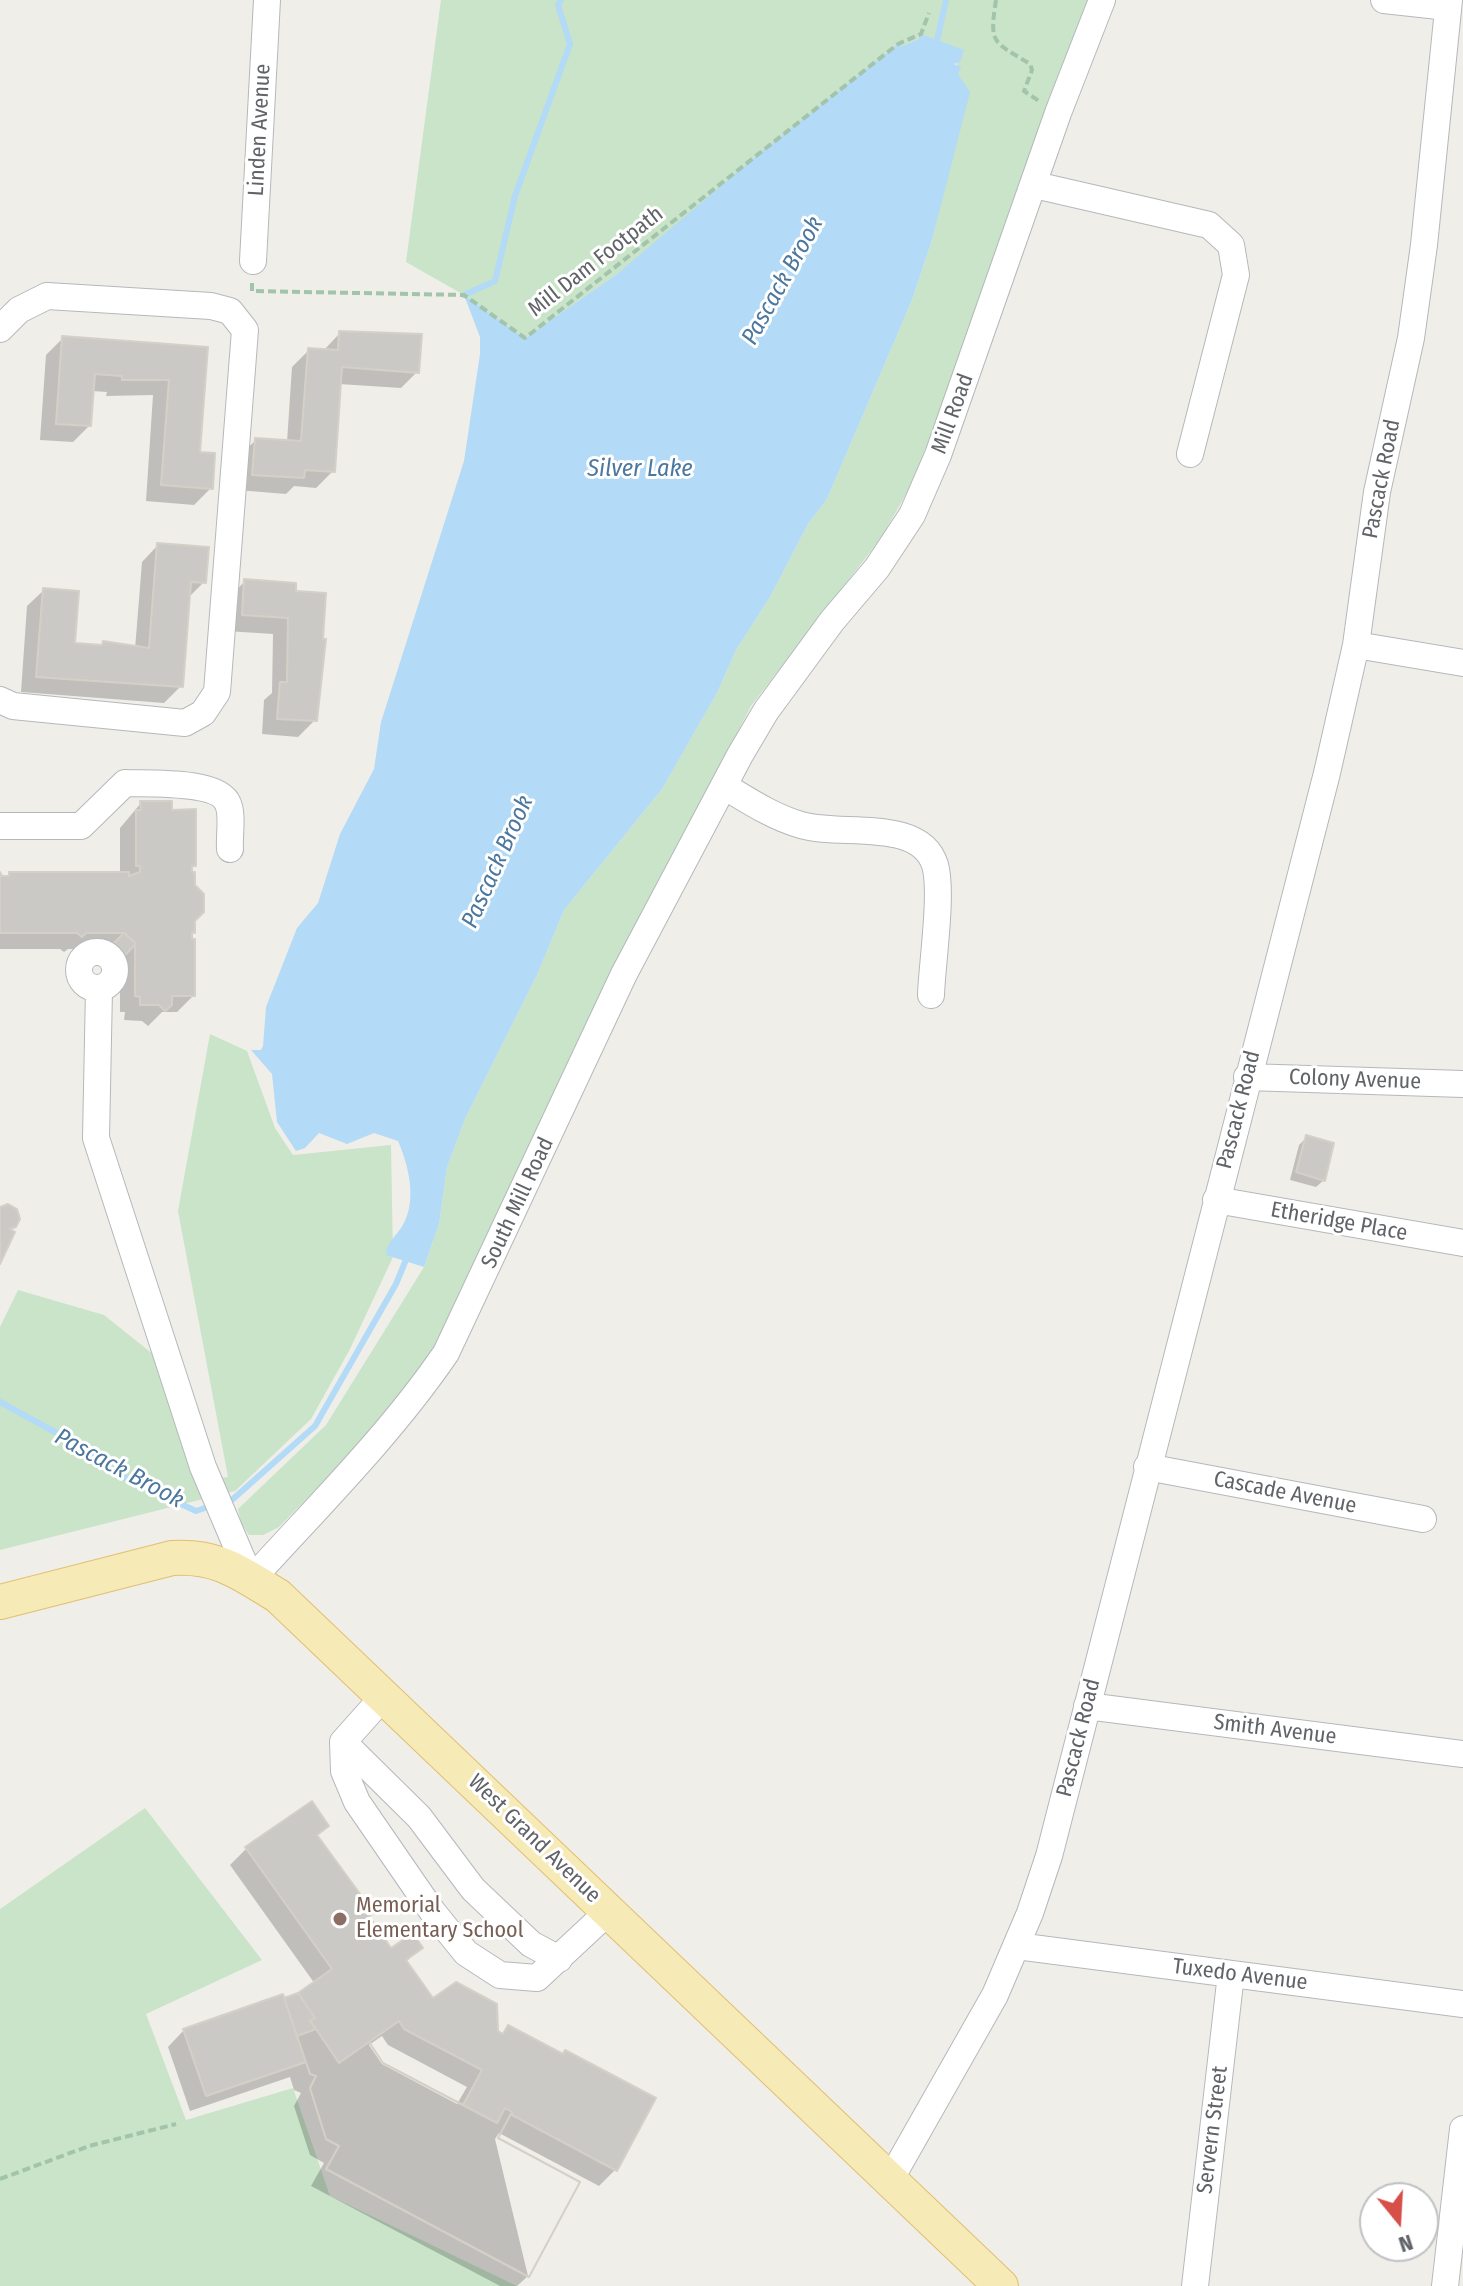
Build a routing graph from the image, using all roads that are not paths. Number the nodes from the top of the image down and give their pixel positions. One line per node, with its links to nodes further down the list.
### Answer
1 (267, 0): 7 (street, Linden Avenue)
2 (1102, 0): 6 (street, Mill Road)
3 (1384, 0): 4 (street)
4 (1448, 3): 5 (street, Pascack Road)
5 (1453, 67): 10 (street, Pascack Road)
6 (1035, 185): 9 (street); 13 (street, Mill Road)
7 (253, 261)
8 (0, 329): 12 (street)
9 (1190, 454)
10 (1356, 645): 11 (street); 18 (street, Pascack Road)
11 (1463, 663)
12 (0, 700)
13 (724, 786): 17 (street); 24 (street, South Mill Road)
14 (0, 826): 15 (street)
15 (230, 849)
16 (99, 989): 24 (street)
17 (931, 995)
18 (1247, 1077): 19 (street, Colony Avenue); 20 (street, Pascack Road)
19 (1463, 1084)
20 (1216, 1200): 21 (street, Etheridge Place); 22 (street, Pascack Road)
21 (1463, 1243)
22 (1147, 1467): 23 (street, Cascade Avenue); 27 (street, Pascack Road)
23 (1423, 1519)
24 (251, 1580): 25 (main road, West Grand Avenue); 26 (main road, West Grand Avenue)
25 (0, 1602)
26 (384, 1696): 28 (street); 30 (main road, West Grand Avenue)
27 (1087, 1706): 29 (street, Smith Avenue); 31 (street, Pascack Road)
28 (343, 1742): 32 (street); 32 (street)
29 (1463, 1754)
30 (609, 1911): 32 (street); 36 (main road, West Grand Avenue)
31 (1017, 1946): 33 (street, Tuxedo Avenue); 36 (street, Pascack Road)
32 (559, 1959)
33 (1231, 1974): 34 (street, Tuxedo Avenue); 39 (street, Servern Street)
34 (1463, 2004)
35 (1463, 2129): 37 (street)
36 (890, 2180): 38 (main road, West Grand Avenue)
37 (1456, 2250): 40 (street)
38 (1001, 2286)
39 (1195, 2286)
40 (1445, 2286)

